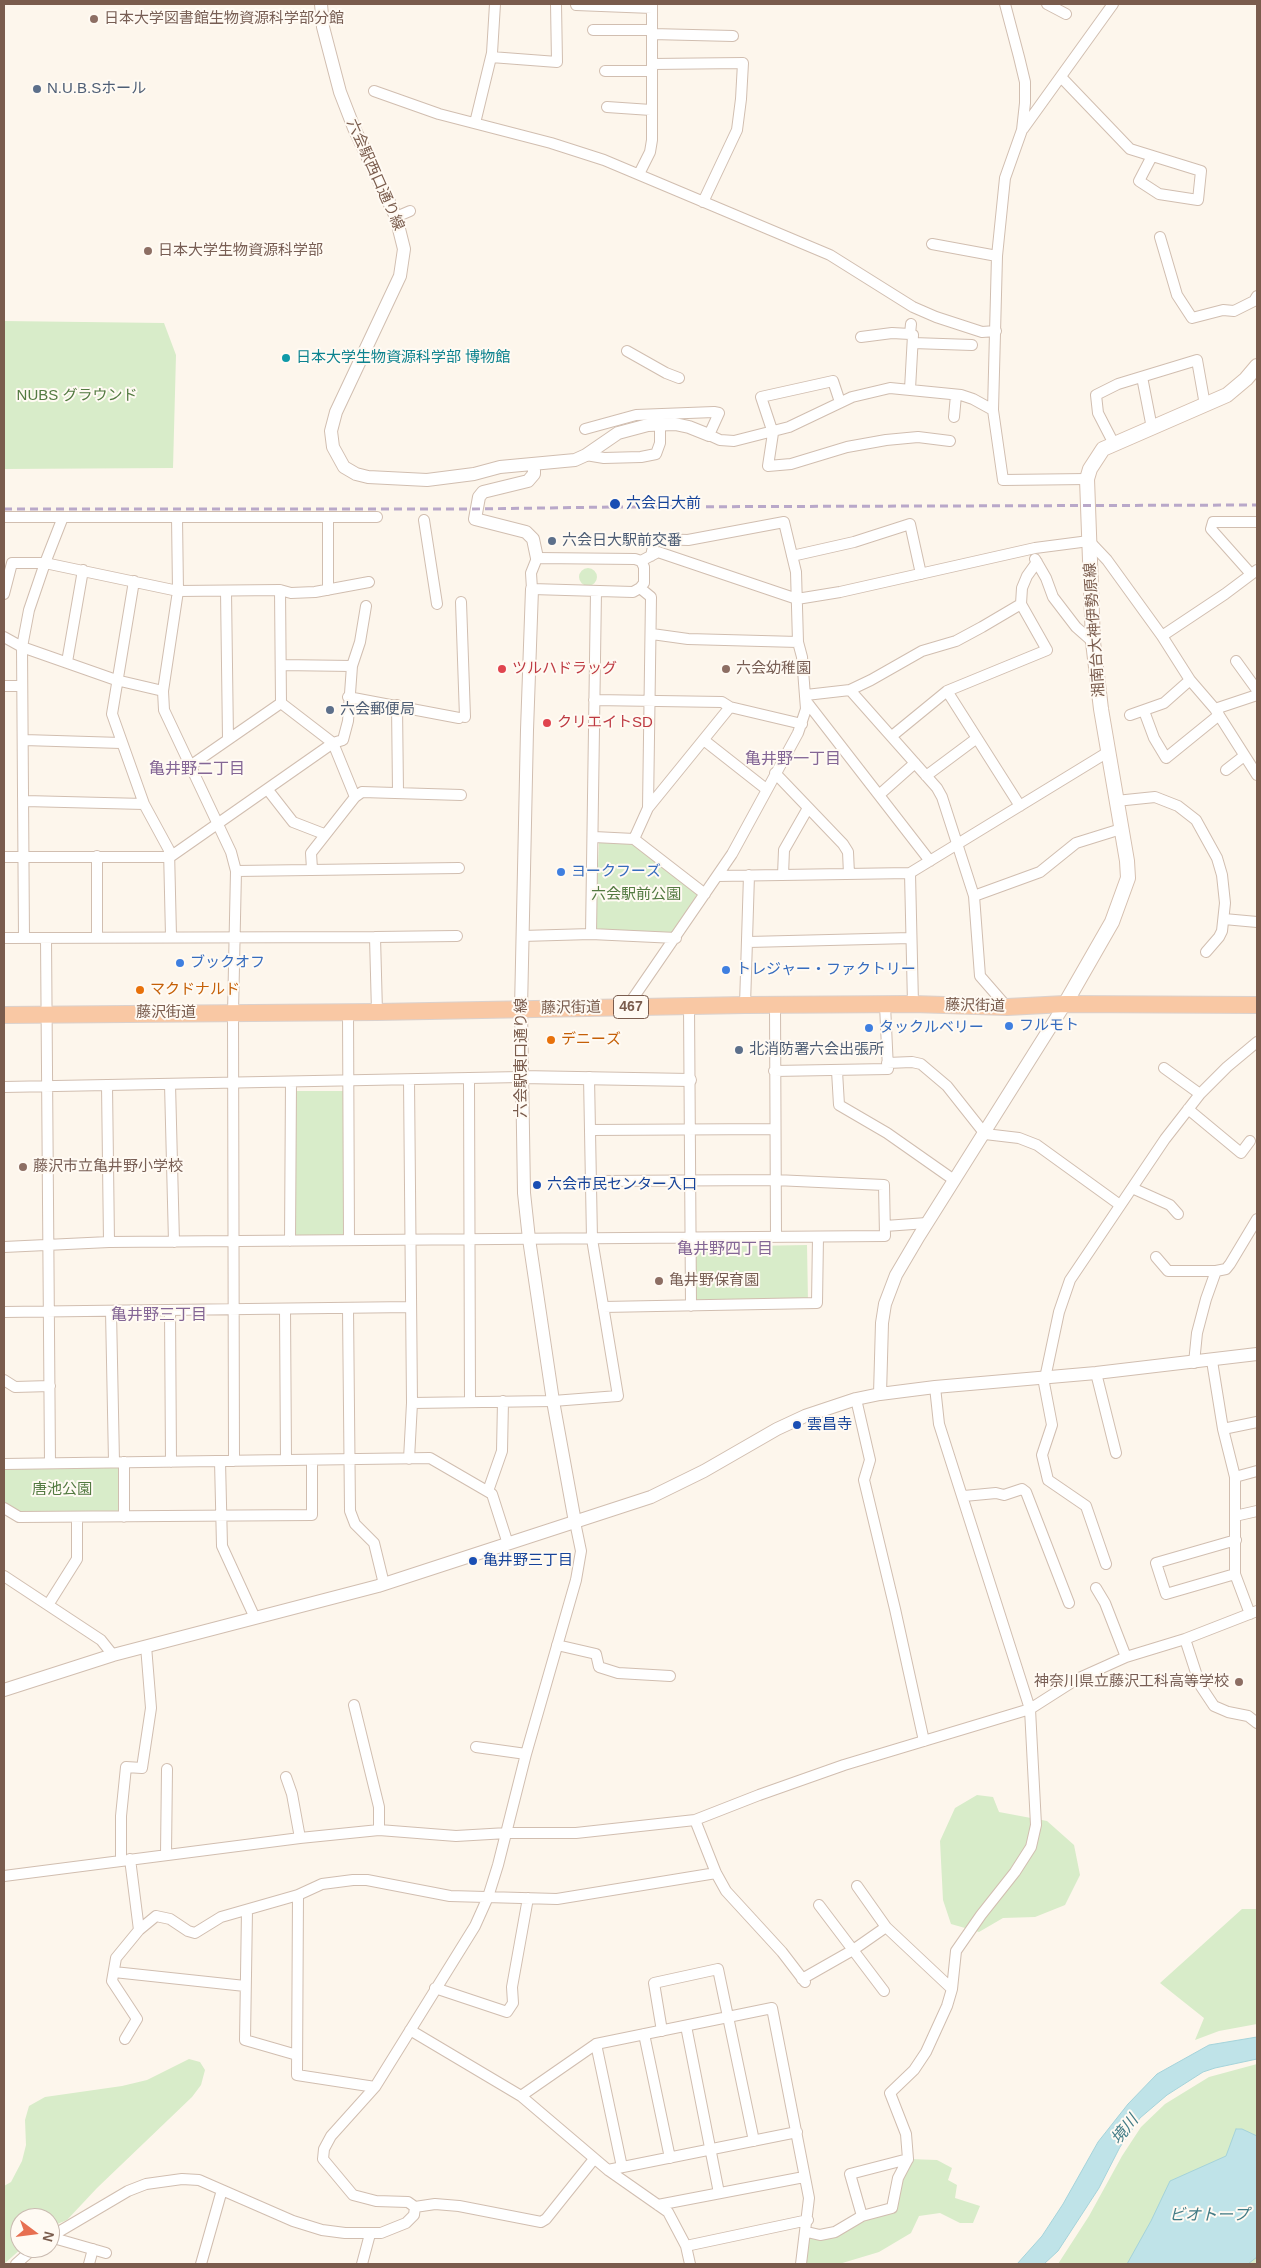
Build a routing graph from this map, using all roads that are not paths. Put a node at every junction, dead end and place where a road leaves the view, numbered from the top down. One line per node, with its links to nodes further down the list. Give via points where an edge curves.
1 (321, 4): 26 (street, 六会駅西口通り線, via 323,27 340,92)
2 (495, 4): 13 (street)
3 (556, 4): 13 (street, via 557,62)
4 (1005, 4): 21 (street, via 1024,82)
5 (1047, 4): 9 (street)
6 (1113, 4): 16 (street)
7 (576, 5): 8 (street)
8 (652, 6): 11 (street)
9 (1066, 14)
10 (593, 30): 11 (street)
11 (652, 32): 12 (street); 14 (street)
12 (733, 36)
13 (491, 57): 20 (street)
14 (652, 68): 15 (street); 19 (street); 24 (street, via 742,62 737,130)
15 (604, 71)
16 (1061, 77): 21 (street); 22 (street, via 1130,149)
17 (374, 91): 20 (street)
18 (607, 107): 19 (street)
19 (651, 110): 23 (street, via 650,152)
20 (475, 124): 23 (street, via 576,151)
21 (1022, 130): 29 (street, via 1005,178)
22 (1152, 156): 22 (street, via 1201,171 1198,200 1159,194 1140,182)
23 (640, 174): 24 (street)
24 (703, 202): 31 (street, via 830,255 913,307 982,332)
25 (410, 211): 26 (street)
26 (396, 217): 54 (street, 六会駅西口通り線, via 404,250 400,276 336,412 331,431 333,447 344,467 368,477 427,480)
27 (1160, 237): 30 (street, via 1177,295 1192,318 1223,310 1234,311 1254,301)
28 (932, 244): 29 (street)
29 (997, 256): 31 (street)
30 (1257, 296)
31 (996, 331): 44 (street)
32 (911, 334): 33 (street); 34 (street); 40 (street)
33 (861, 337)
34 (972, 345)
35 (627, 351): 38 (street)
36 (1257, 366): 39 (main road, 湘南台大神伊勢原線)
37 (1142, 377): 43 (street, via 1197,360); 47 (street); 52 (street, via 1096,395 1098,413)
38 (679, 378)
39 (1251, 381): 43 (main road, 湘南台大神伊勢原線)
40 (910, 389): 41 (street); 42 (street, via 873,391)
41 (956, 395): 44 (street, via 973,398); 45 (street)
42 (840, 402): 49 (street); 49 (street, via 834,381 761,397)
43 (1205, 405): 47 (main road, 湘南台大神伊勢原線)
44 (993, 410): 55 (street, via 1003,480)
45 (954, 417)
46 (660, 424): 50 (street, via 689,427); 53 (street, via 618,433); 53 (street, via 660,443 656,454 613,458)
47 (1152, 428): 52 (main road, 湘南台大神伊勢原線)
48 (585, 429): 50 (street, via 636,415 719,413)
49 (773, 433): 50 (street, via 727,442); 51 (street, via 768,466 791,464 886,440 918,437)
50 (709, 436)
51 (950, 441)
52 (1114, 444): 55 (main road, 湘南台大神伊勢原線, via 1096,458)
53 (586, 455): 54 (street, 六会駅西口通り線, via 574,460)
54 (534, 464): 67 (street, via 534,474 528,482 483,492 478,497 475,519 526,532 533,539)
55 (1088, 479): 63 (main road, 湘南台大神伊勢原線)
56 (4, 517): 57 (street)
57 (64, 517): 58 (street); 70 (street)
58 (177, 517): 59 (street); 81 (street)
59 (328, 517): 60 (street); 80 (street)
60 (377, 517)
61 (424, 520): 87 (street)
62 (1257, 522): 72 (street, via 1213,522 1212,529)
63 (1089, 541): 64 (street); 91 (street, via 1107,560); 94 (main road, 湘南台大神伊勢原線)
64 (1028, 550): 69 (street); 73 (street)
65 (651, 556): 66 (street, via 654,542 658,539 688,540 784,522); 68 (street); 85 (street, via 658,552)
66 (792, 556): 73 (street, via 854,542 910,524); 85 (street)
67 (537, 558): 68 (street); 78 (street, via 531,573)
68 (641, 561): 77 (street, via 644,583)
69 (1037, 562): 88 (street, via 1022,588); 94 (street, via 1053,597 1076,627)
70 (45, 563): 71 (street); 74 (street, via 12,563); 95 (street, via 29,610)
71 (83, 570): 75 (street); 97 (street)
72 (1254, 572): 91 (street)
73 (921, 574): 85 (street)
74 (5, 581): 84 (street)
75 (134, 582): 81 (street); 100 (street)
76 (369, 582): 80 (street)
77 (640, 588): 83 (street, via 633,592); 90 (street, via 651,597)
78 (532, 589): 83 (street); 175 (street, 六会駅東口通り線)
79 (280, 590): 80 (street, via 290,593); 82 (street); 98 (street)
80 (328, 590)
81 (178, 591): 82 (street); 107 (street)
82 (226, 591): 122 (street)
83 (596, 591): 111 (street)
84 (4, 594)
85 (797, 599): 93 (street)
86 (461, 602): 114 (street, via 462,717)
87 (437, 604)
88 (1020, 604): 104 (street, via 956,642 922,651); 105 (street, via 1046,650)
89 (366, 606): 99 (street)
90 (652, 634): 93 (street, via 688,639); 112 (street)
91 (1162, 636): 101 (street)
92 (4, 637): 95 (street)
93 (798, 642): 110 (street)
94 (1093, 642): 127 (main road, 湘南台大神伊勢原線)
95 (22, 647): 97 (street); 103 (street)
96 (1236, 660): 106 (street)
97 (67, 662): 100 (street)
98 (281, 665): 99 (street); 113 (street)
99 (352, 666): 109 (street)
100 (116, 680): 107 (street); 125 (street, via 112,714)
101 (1190, 680): 116 (street, via 1164,703); 117 (street)
102 (4, 686): 103 (street)
103 (22, 686): 123 (street)
104 (850, 690): 110 (street); 120 (street)
105 (947, 690): 120 (street); 121 (street)
106 (1257, 690)
107 (163, 691): 130 (street, via 164,710)
108 (1257, 694): 117 (street)
109 (348, 697): 114 (street); 126 (street, via 348,721 343,740)
110 (806, 698): 119 (street); 139 (street)
111 (594, 700): 112 (street); 150 (street)
112 (650, 701): 115 (street, via 722,702); 145 (street)
113 (281, 704): 122 (street); 126 (street)
114 (397, 705): 137 (street)
115 (730, 707): 119 (street); 124 (street)
116 (1144, 711): 117 (street, via 1166,758); 118 (street)
117 (1217, 712): 128 (street)
118 (1130, 715)
119 (802, 724): 132 (street)
120 (892, 736): 129 (street)
121 (976, 738): 134 (street); 144 (street)
122 (228, 739): 130 (street)
123 (24, 740): 125 (street); 141 (street)
124 (705, 741): 135 (street); 145 (street)
125 (121, 743): 143 (street)
126 (333, 743): 136 (street); 140 (street)
127 (1108, 752): 142 (main road, 湘南台大神伊勢原線); 144 (street)
128 (1244, 756): 131 (street); 133 (street)
129 (915, 763): 134 (street); 139 (street)
130 (190, 766): 147 (street)
131 (1226, 770)
132 (775, 773): 135 (street); 146 (street)
133 (1257, 775)
134 (926, 776): 152 (street, via 942,797)
135 (766, 789): 165 (street)
136 (268, 790): 147 (street); 149 (street, via 293,822)
137 (398, 792): 138 (street); 140 (street, via 362,792)
138 (461, 795)
139 (879, 795): 157 (street)
140 (355, 797): 149 (street)
141 (25, 801): 143 (street); 155 (street)
142 (1116, 801): 148 (main road, 湘南台大神伊勢原線); 168 (street, via 1155,797 1178,806 1196,820 1213,848 1222,875)
143 (144, 804): 156 (street, via 164,837)
144 (1020, 806): 152 (street)
145 (648, 808): 151 (street)
146 (808, 808): 162 (street, via 848,852); 164 (street, via 784,850)
147 (218, 826): 156 (street); 160 (street)
148 (1121, 829): 167 (street, via 1076,843 1040,872); 185 (main road, 湘南台大神伊勢原線, via 1128,878 1124,892 1112,922)
149 (324, 834): 159 (street, via 311,853)
150 (594, 837): 151 (street); 170 (street)
151 (634, 839): 166 (street)
152 (958, 844): 157 (street); 167 (street)
153 (97, 856): 155 (street); 156 (street); 171 (street)
154 (4, 857): 155 (street)
155 (24, 857): 178 (street)
156 (170, 857): 172 (street)
157 (930, 861): 161 (street)
158 (459, 868): 159 (street)
159 (312, 869): 160 (street)
160 (236, 871): 173 (street)
161 (910, 873): 162 (street); 181 (street)
162 (849, 874): 164 (street)
163 (748, 875): 164 (street); 165 (street); 182 (street)
164 (783, 875)
165 (717, 876): 166 (street)
166 (705, 894): 180 (street)
167 (974, 896): 192 (street, via 980,976)
168 (1224, 919): 169 (street); 183 (street, via 1219,937)
169 (1257, 922)
170 (591, 934): 175 (street); 180 (street)
171 (98, 936): 172 (street); 179 (street)
172 (172, 936): 173 (street)
173 (233, 936): 176 (street); 196 (street)
174 (457, 936): 176 (street)
175 (522, 936): 193 (street, 六会駅東口通り線)
176 (375, 937): 195 (street)
177 (4, 938): 178 (street)
178 (24, 938): 179 (street)
179 (46, 938): 197 (street)
180 (676, 938): 191 (street)
181 (911, 938): 182 (street); 184 (street)
182 (748, 942): 186 (street)
183 (1206, 952)
184 (913, 1004): 188 (highway, 藤沢街道 / 467); 192 (highway, 藤沢街道 / 467)
185 (1065, 1004): 189 (highway, 藤沢街道 / 467); 192 (highway, 藤沢街道 / 467); 221 (street)
186 (745, 1005): 187 (highway, 藤沢街道 / 467); 190 (highway, 藤沢街道 / 467)
187 (775, 1005): 188 (highway, 藤沢街道 / 467); 202 (street)
188 (885, 1005): 200 (street)
189 (1257, 1005)
190 (689, 1006): 191 (highway, 藤沢街道 / 467); 208 (street)
191 (628, 1007): 193 (highway, 藤沢街道 / 467)
192 (1007, 1007)
193 (521, 1009): 195 (highway, 藤沢街道 / 467); 206 (street, 六会駅東口通り線)
194 (348, 1012): 195 (highway, 藤沢街道 / 467); 196 (highway, 藤沢街道 / 467); 209 (street)
195 (377, 1012)
196 (232, 1013): 197 (highway, 藤沢街道 / 467); 211 (street)
197 (46, 1014): 198 (highway, 藤沢街道 / 467); 214 (street)
198 (4, 1015)
199 (1257, 1042): 216 (street)
200 (887, 1063): 203 (street, via 888,1069); 221 (street, via 912,1062 934,1073)
201 (1164, 1068): 216 (street)
202 (774, 1070): 203 (street); 219 (street)
203 (837, 1071): 224 (street, via 839,1105)
204 (590, 1077): 206 (street); 208 (street); 220 (street)
205 (469, 1078): 206 (street); 207 (street); 236 (street)
206 (521, 1078): 237 (street, 六会駅東口通り線, via 524,1193)
207 (408, 1080): 209 (street); 240 (street)
208 (690, 1080): 218 (street)
209 (348, 1081): 210 (street); 239 (street)
210 (291, 1082): 211 (street); 242 (street)
211 (234, 1083): 212 (street); 241 (street)
212 (170, 1084): 213 (street); 244 (street)
213 (107, 1085): 214 (street); 243 (street)
214 (47, 1086): 215 (street); 245 (street)
215 (4, 1087)
216 (1200, 1094): 217 (street)
217 (1188, 1110): 222 (street, via 1240,1153); 227 (street)
218 (690, 1129): 219 (street); 220 (street); 225 (street)
219 (775, 1129): 223 (street)
220 (590, 1130): 226 (street)
221 (985, 1134): 224 (street); 228 (street, via 1038,1144)
222 (1250, 1141)
223 (775, 1180): 225 (street); 232 (street, via 884,1185); 233 (street)
224 (954, 1180): 231 (street)
225 (690, 1181): 226 (street); 235 (street)
226 (591, 1182): 238 (street)
227 (1132, 1188): 228 (street); 229 (street, via 1170,1205)
228 (1120, 1205): 264 (street, via 1070,1280)
229 (1178, 1214)
230 (1257, 1219): 248 (street, via 1230,1264)
231 (927, 1223): 232 (street); 268 (street, via 896,1275 885,1304)
232 (885, 1226): 234 (street, via 885,1236)
233 (776, 1236): 234 (street); 235 (street)
234 (818, 1236): 249 (street, via 817,1303)
235 (690, 1238): 238 (street); 249 (street)
236 (471, 1239): 237 (street); 240 (street); 272 (street)
237 (529, 1239): 238 (street); 271 (street, 六会駅東口通り線)
238 (592, 1239): 251 (street)
239 (349, 1240): 240 (street); 242 (street)
240 (410, 1240): 250 (street)
241 (233, 1241): 242 (street); 244 (street); 253 (street)
242 (290, 1241)
243 (108, 1242): 244 (street); 245 (street)
244 (174, 1242)
245 (48, 1247): 246 (street); 256 (street)
246 (4, 1248)
247 (1156, 1257): 248 (street, via 1168,1271)
248 (1216, 1271): 262 (street, via 1197,1333)
249 (691, 1306): 251 (street)
250 (411, 1307): 252 (street); 273 (street)
251 (603, 1307): 271 (street, via 618,1396)
252 (348, 1308): 254 (street); 277 (street)
253 (234, 1309): 254 (street); 255 (street); 282 (street)
254 (285, 1309): 279 (street)
255 (170, 1310): 257 (street); 284 (street)
256 (48, 1311): 257 (street); 258 (street); 266 (street)
257 (111, 1311): 283 (street)
258 (4, 1312): 259 (street)
259 (4, 1320)
260 (1257, 1354): 261 (street)
261 (1212, 1361): 262 (street); 275 (street)
262 (1194, 1363): 263 (street)
263 (1096, 1373): 264 (street); 276 (street)
264 (1044, 1377): 267 (street); 300 (street, via 1052,1425 1042,1455 1048,1480 1086,1506)
265 (4, 1380): 266 (street, via 15,1387)
266 (50, 1386): 285 (street)
267 (935, 1387): 268 (street); 290 (street, via 940,1424)
268 (880, 1394): 269 (street)
269 (856, 1399): 297 (street, via 777,1429 704,1472 651,1497); 319 (street, via 870,1460 864,1480)
270 (503, 1401): 271 (street); 272 (street); 289 (street, via 502,1451)
271 (552, 1401): 297 (street, 六会駅東口通り線)
272 (470, 1402): 273 (street)
273 (412, 1403): 278 (street)
274 (1257, 1422): 275 (street)
275 (1223, 1429): 288 (street)
276 (1116, 1453)
277 (350, 1459): 278 (street); 280 (street); 303 (street, via 351,1518 374,1543)
278 (409, 1459): 289 (street, via 430,1458)
279 (286, 1460): 280 (street); 282 (street)
280 (312, 1460): 293 (street, via 312,1515)
281 (220, 1461): 282 (street); 284 (street); 293 (street)
282 (234, 1461)
283 (119, 1462): 284 (street); 285 (street); 296 (street)
284 (171, 1462)
285 (50, 1463): 286 (street)
286 (4, 1464)
287 (1257, 1471): 288 (street)
288 (1235, 1477): 294 (street)
289 (488, 1491): 299 (street, via 492,1494)
290 (964, 1496): 305 (street, via 1004,1495 1022,1489 1026,1492); 317 (street)
291 (4, 1508): 295 (street, via 19,1517)
292 (1257, 1511): 294 (street)
293 (221, 1516): 296 (street); 308 (street, via 222,1546)
294 (1235, 1516): 298 (street)
295 (77, 1517): 296 (street); 306 (street, via 77,1559)
296 (124, 1517)
297 (575, 1522): 299 (street); 310 (street, via 581,1551)
298 (1236, 1540): 301 (street); 301 (street, via 1156,1563 1166,1594)
299 (508, 1544): 303 (street)
300 (1106, 1564)
301 (1235, 1574): 307 (street)
302 (6, 1579): 306 (street)
303 (384, 1584): 308 (street)
304 (1096, 1588): 313 (street)
305 (1070, 1602)
306 (48, 1605): 312 (street, via 101,1640)
307 (1254, 1612): 309 (street)
308 (255, 1618): 311 (street)
309 (1185, 1639): 313 (street); 318 (street, via 1208,1700 1220,1710 1248,1716)
310 (557, 1645): 314 (street, via 596,1654 598,1667 618,1673); 321 (street)
311 (146, 1646): 312 (street); 329 (street, via 151,1708 142,1768 126,1767 121,1816)
312 (114, 1655): 315 (street)
313 (1126, 1657): 317 (street, via 1077,1679)
314 (670, 1676)
315 (4, 1690)
316 (354, 1705): 325 (street, via 378,1807)
317 (1030, 1709): 319 (street); 344 (street, via 1036,1825 1031,1847 956,1951)
318 (1257, 1723)
319 (924, 1741): 324 (street, via 844,1765)
320 (476, 1747): 321 (street)
321 (526, 1754): 326 (street)
322 (167, 1769): 328 (street)
323 (286, 1777): 327 (street)
324 (695, 1820): 326 (street, via 576,1833); 330 (street)
325 (379, 1830): 326 (street, via 456,1836); 327 (street)
326 (507, 1833): 334 (street)
327 (300, 1838): 328 (street)
328 (166, 1854): 329 (street)
329 (125, 1859): 331 (street); 339 (street)
330 (716, 1873): 335 (street, via 558,1899); 340 (street, via 726,1891 804,1980)
331 (4, 1876)
332 (857, 1886): 338 (street)
333 (298, 1895): 334 (street, via 322,1884 367,1880 450,1896); 337 (street); 353 (street)
334 (488, 1897): 335 (street); 343 (street, via 475,1926)
335 (528, 1898): 343 (street, via 512,1987 513,2003 507,2012)
336 (819, 1905): 340 (street)
337 (246, 1910): 339 (street, via 221,1917 194,1933 170,1919 156,1916); 342 (street)
338 (886, 1927): 340 (street); 344 (street)
339 (139, 1930): 341 (street, via 116,1958)
340 (853, 1950): 345 (street)
341 (114, 1972): 342 (street); 351 (street, via 112,1981 137,2019)
342 (245, 1986): 353 (street, via 245,2040)
343 (435, 1988): 348 (street)
344 (952, 1989): 361 (street, via 926,2052 914,2070 890,2093 906,2134)
345 (884, 1990)
346 (728, 2018): 347 (street); 349 (street, via 718,1969 654,1982); 356 (street, via 772,2008); 357 (street)
347 (686, 2026): 349 (street); 358 (street)
348 (410, 2030): 354 (street); 355 (street)
349 (662, 2031): 350 (street)
350 (644, 2034): 352 (street); 359 (street)
351 (125, 2039)
352 (596, 2044): 355 (street); 362 (street)
353 (297, 2055): 354 (street, via 297,2075)
354 (375, 2087): 368 (street, via 331,2136 323,2159 353,2195 376,2201 408,2202)
355 (521, 2096): 360 (street)
356 (797, 2132): 357 (street); 364 (street)
357 (754, 2141): 358 (street)
358 (711, 2150): 359 (street); 366 (street)
359 (670, 2158): 362 (street)
360 (594, 2159): 363 (street); 368 (street, via 546,2219 540,2222 459,2206 435,2204)
361 (908, 2159): 369 (street, via 898,2178 892,2208); 369 (street, via 850,2174)
362 (622, 2167): 363 (street)
363 (608, 2170): 367 (street)
364 (804, 2177): 366 (street); 370 (street, via 809,2198)
365 (222, 2190): 371 (street, via 199,2180 146,2184 128,2191); 373 (street, via 322,2230); 379 (street)
366 (719, 2193): 367 (street)
367 (658, 2205): 375 (street, via 668,2212)
368 (415, 2207): 373 (street, via 414,2215 406,2224)
369 (862, 2216): 372 (street, via 835,2232 820,2235)
370 (808, 2220): 372 (street); 375 (street)
371 (60, 2231)
372 (806, 2232): 382 (street)
373 (370, 2234): 380 (street)
374 (60, 2240): 376 (street)
375 (686, 2246): 381 (street)
376 (93, 2249): 377 (street); 378 (street)
377 (106, 2253)
378 (89, 2264)
379 (201, 2264)
380 (362, 2264)
381 (690, 2264)
382 (801, 2264)

